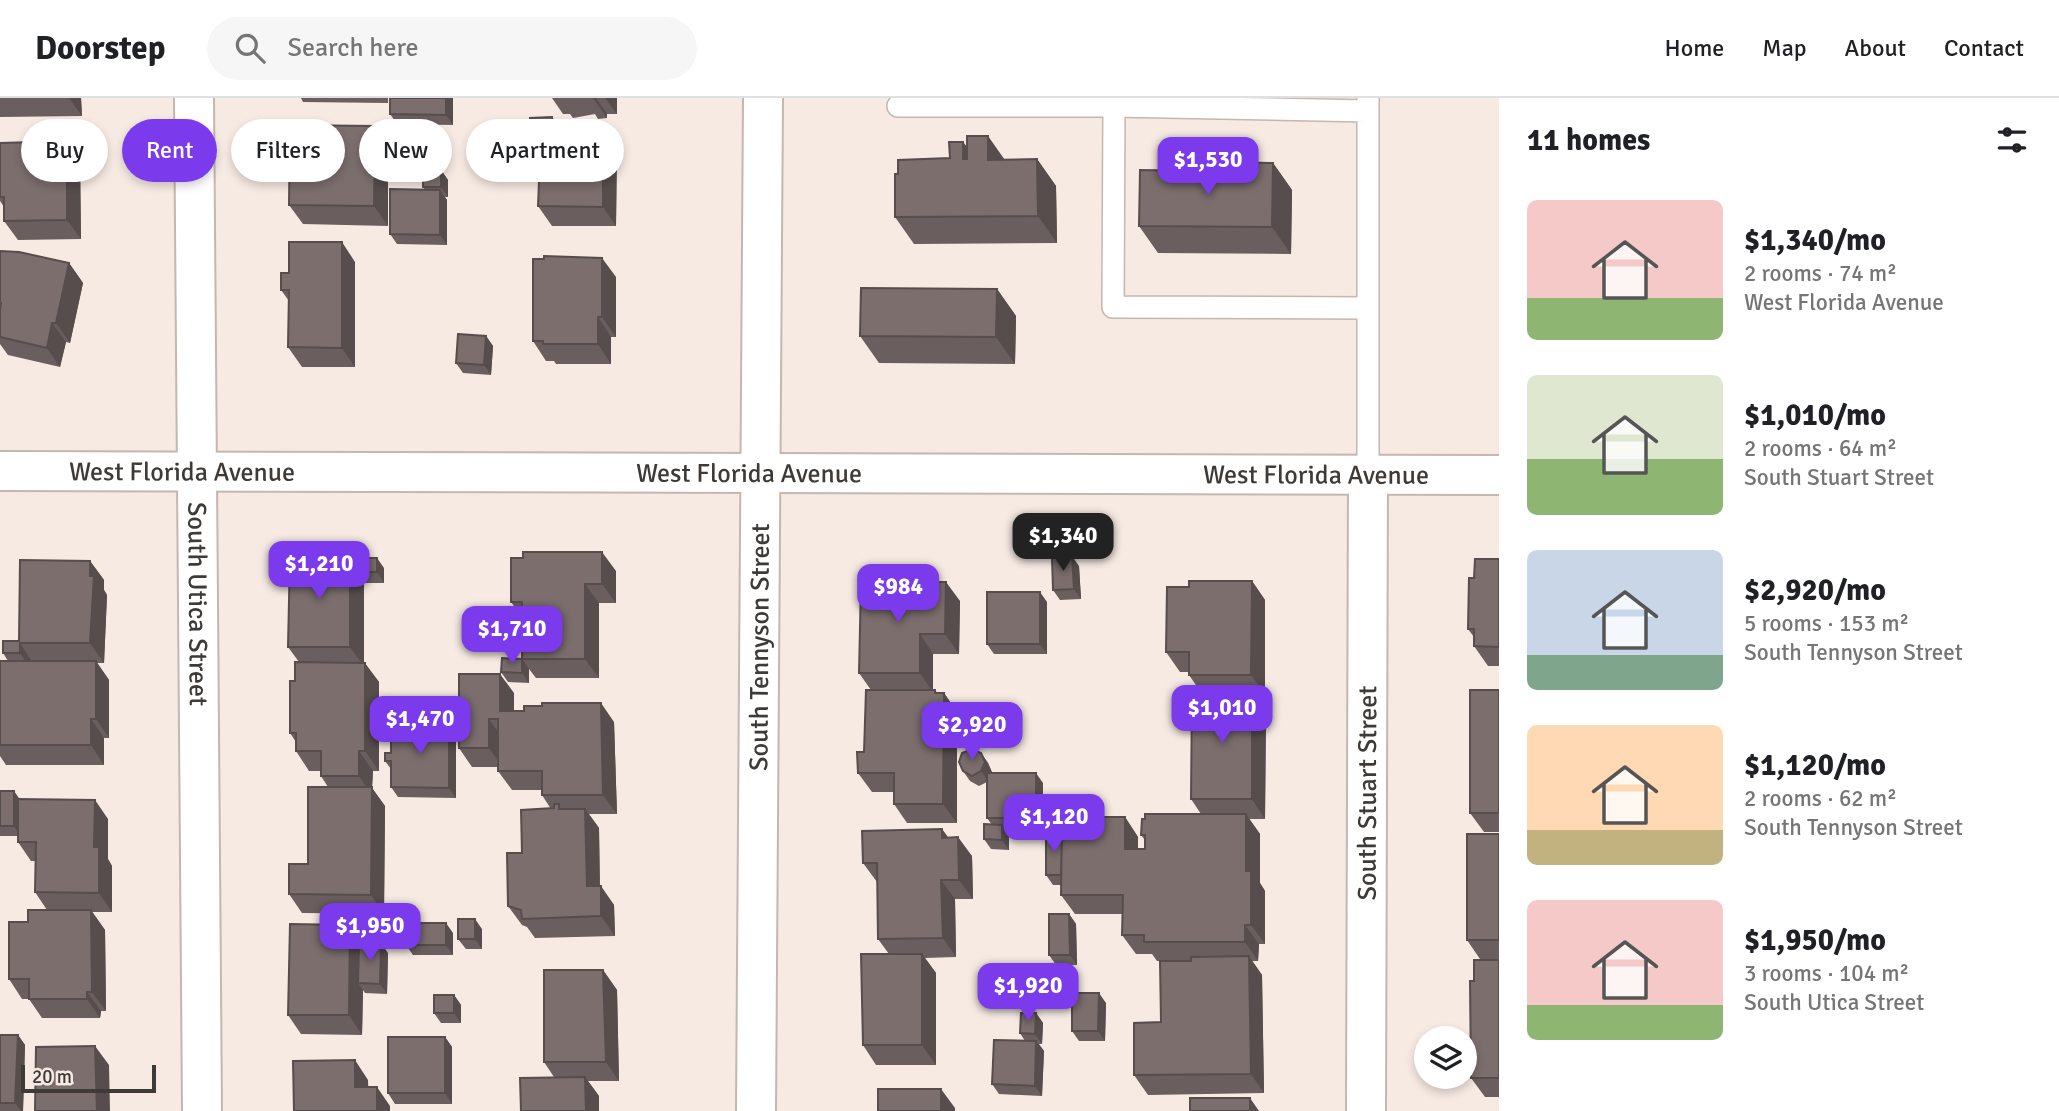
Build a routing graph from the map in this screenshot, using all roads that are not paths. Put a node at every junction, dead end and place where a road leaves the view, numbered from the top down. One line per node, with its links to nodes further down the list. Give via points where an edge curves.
1 (194, 98): 8 (street, South Utica Street)
2 (763, 98): 9 (street, South Tennyson Street)
3 (1368, 104): 5 (lane); 6 (lane)
4 (898, 106): 5 (lane)
5 (1114, 107): 6 (lane, via 1113,307)
6 (1368, 308): 10 (lane)
7 (0, 471): 8 (street, West Florida Avenue)
8 (194, 472): 9 (street, West Florida Avenue); 12 (street, South Utica Street)
9 (761, 473): 10 (street, West Florida Avenue); 13 (street, South Tennyson Street)
10 (1368, 475): 11 (street, West Florida Avenue); 14 (street, South Stuart Street)
11 (1499, 475)
12 (202, 1111)
13 (757, 1111)
14 (1366, 1111)

